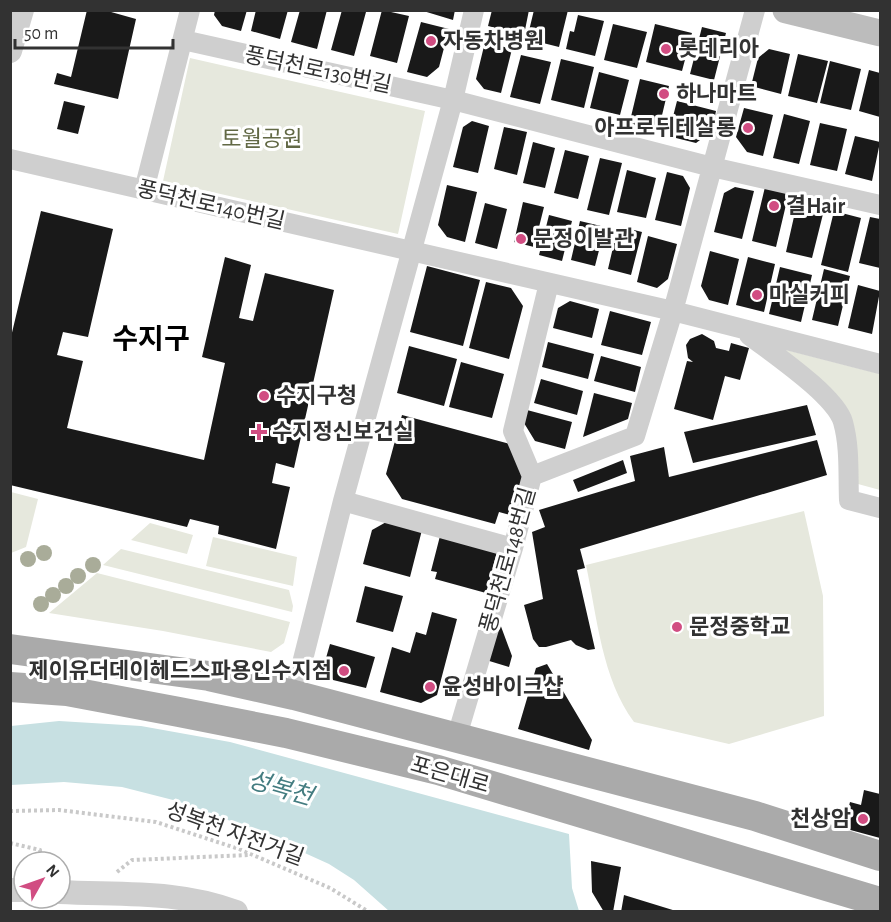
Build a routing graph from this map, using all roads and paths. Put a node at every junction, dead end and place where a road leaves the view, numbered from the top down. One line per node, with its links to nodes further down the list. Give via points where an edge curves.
1 (22, 10): 8 (street)
2 (190, 10): 7 (street)
3 (474, 10): 9 (street)
4 (755, 10): 11 (street, 풍덕천로148번길)
5 (786, 10): 6 (main road)
6 (880, 33)
7 (183, 40): 9 (street, 풍덕천로130번길); 12 (street)
8 (10, 51)
9 (453, 100): 11 (street); 14 (street)
10 (10, 159): 12 (street, 풍덕천로140번길)
11 (712, 166): 13 (street); 16 (street, 풍덕천로148번길)
12 (144, 190): 14 (street, 풍덕천로140번길)
13 (880, 205)
14 (411, 251): 15 (street, 풍덕천로140번길); 20 (street)
15 (549, 283): 16 (street, 풍덕천로140번길); 19 (street, via 513,431)
16 (673, 311): 17 (street); 19 (street, 풍덕천로148번길, via 635,436)
17 (742, 329): 18 (street); 21 (street, via 832,403 845,435 849,500)
18 (880, 364)
19 (532, 476): 22 (street, 풍덕천로148번길)
20 (343, 501): 22 (street); 25 (street)
21 (880, 508)
22 (513, 548): 26 (street, 풍덕천로148번길)
23 (10, 649): 25 (main road, 포은대로, via 210,676)
24 (10, 687): 34 (main road, 포은대로, via 67,691 168,710 286,733 416,765)
25 (294, 695): 26 (main road, 포은대로)
26 (457, 736): 31 (main road, 포은대로, via 755,816)
27 (10, 811): 30 (path, 성복천 자전거길, via 59,810 156,822)
28 (10, 843): 29 (path)
29 (40, 850)
30 (251, 855): 33 (path, via 132,860); 36 (path, 성복천 자전거길, via 330,888)
31 (880, 856)
32 (72, 892): 33 (street)
33 (91, 893): 35 (street, via 167,895)
34 (880, 902)
35 (236, 912)
36 (369, 912)

